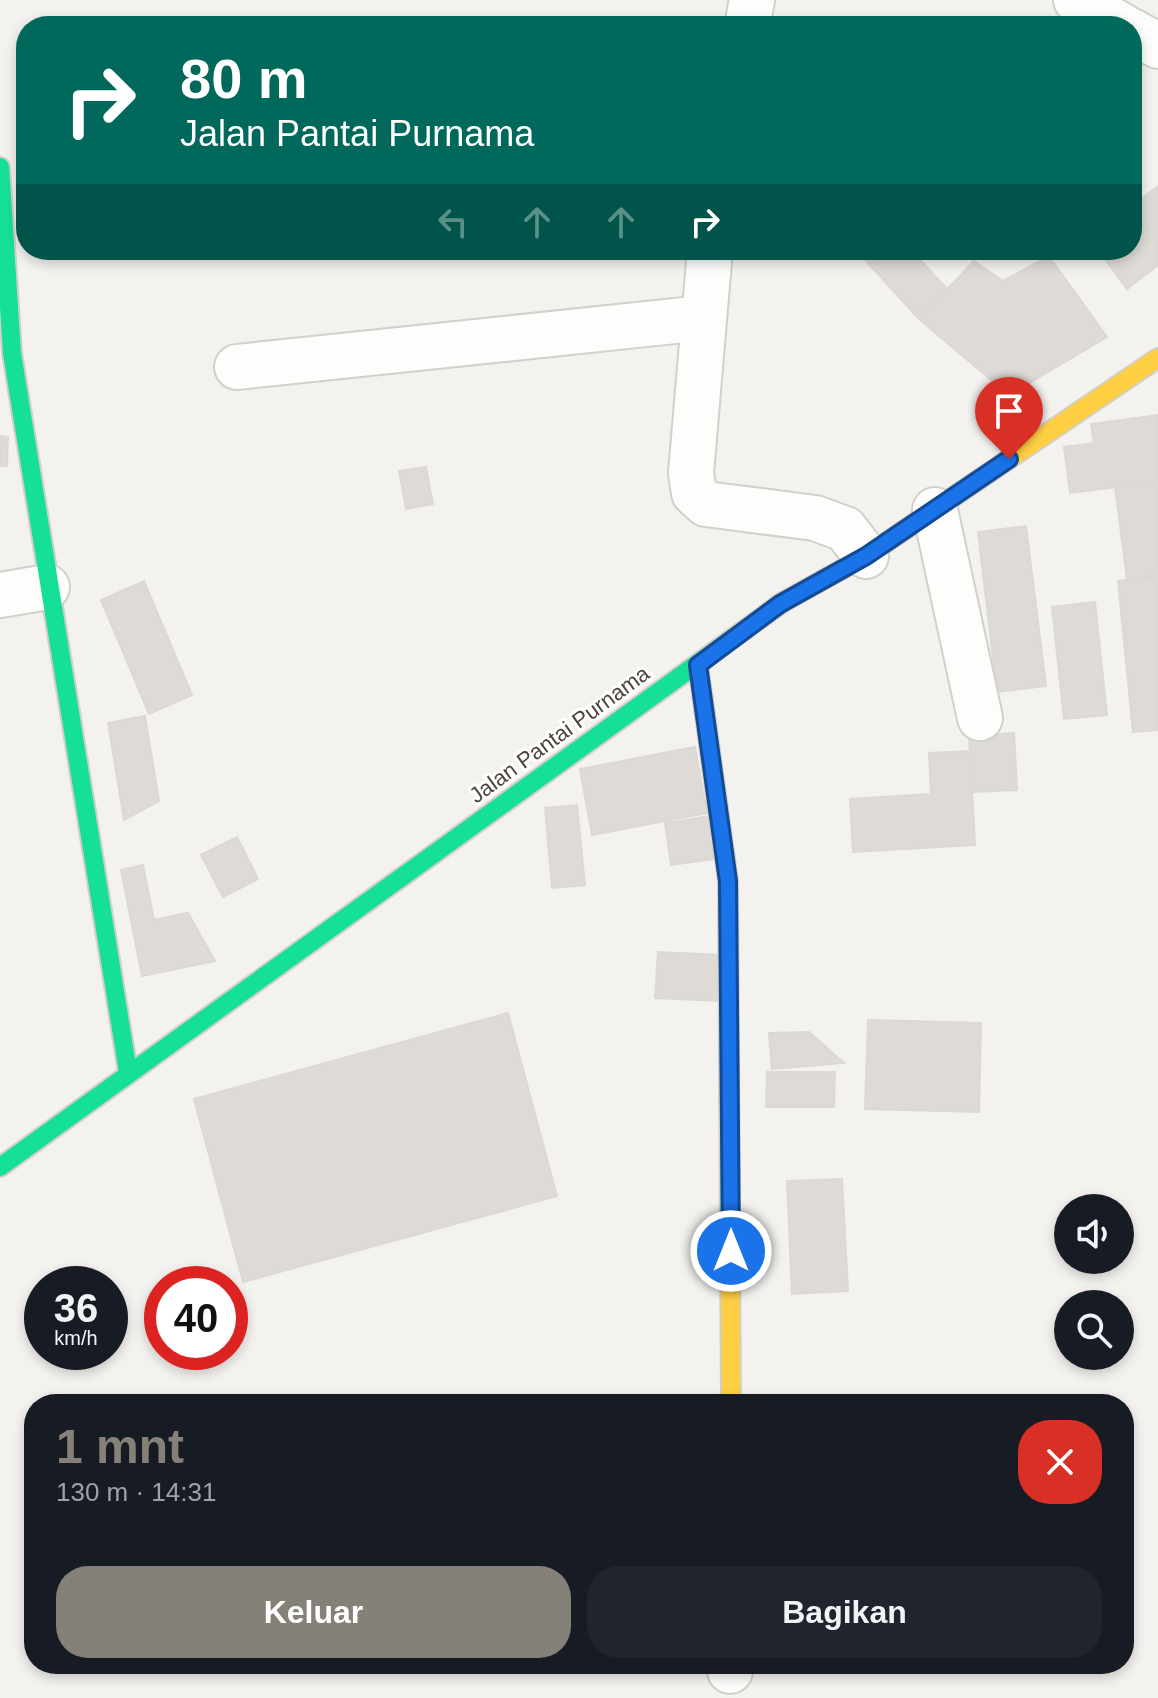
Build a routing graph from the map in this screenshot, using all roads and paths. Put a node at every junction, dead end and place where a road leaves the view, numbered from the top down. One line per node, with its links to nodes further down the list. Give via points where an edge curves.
1 (1076, 0): 2 (street)
2 (1105, 16)
3 (0, 167): 10 (street, via 12,353)
4 (709, 260): 5 (street)
5 (703, 318): 7 (street); 9 (street, via 691,473 694,493 706,504 815,518 845,529)
6 (1158, 358): 8 (street, Jalan Pantai Purnama)
7 (237, 367)
8 (935, 510): 9 (street, Jalan Pantai Purnama); 13 (street)
9 (866, 556): 12 (street, Jalan Pantai Purnama, via 780,604)
10 (47, 587): 11 (street); 14 (street)
11 (0, 595)
12 (698, 665): 14 (street, Jalan Pantai Purnama); 16 (street, via 728,881)
13 (980, 718)
14 (128, 1072): 15 (street, Jalan Pantai Purnama)
15 (0, 1167)
16 (731, 1394)

